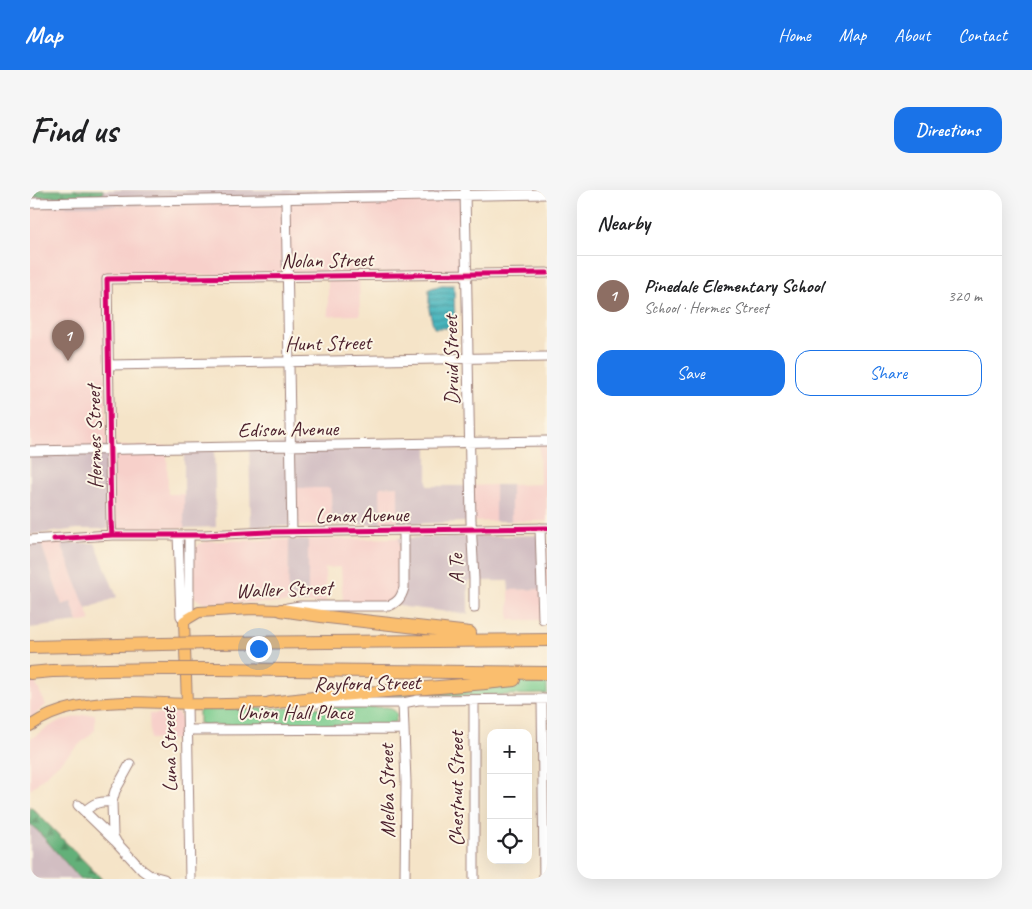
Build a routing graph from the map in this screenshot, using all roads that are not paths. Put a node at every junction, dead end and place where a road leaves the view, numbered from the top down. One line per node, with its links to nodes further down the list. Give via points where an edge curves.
1 (466, 193): 2 (street); 3 (street); 6 (street, Druid Street)
2 (547, 194)
3 (286, 199): 4 (street); 7 (street)
4 (30, 203)
5 (547, 273): 6 (street, Nolan Street)
6 (467, 274): 7 (street, Nolan Street); 10 (street, Druid Street)
7 (287, 277): 8 (street, Nolan Street); 11 (street)
8 (108, 279): 12 (street, Hermes Street)
9 (547, 357): 10 (street, Hunt Street)
10 (468, 359): 11 (street, Hunt Street); 14 (street, Druid Street)
11 (289, 361): 12 (street, Hunt Street); 15 (street)
12 (109, 365): 16 (street, Hermes Street)
13 (547, 441): 14 (street, Edison Avenue)
14 (470, 443): 15 (street, Edison Avenue); 19 (street, Druid Street)
15 (289, 446): 16 (street, Edison Avenue); 21 (street)
16 (110, 450): 17 (street, Edison Avenue); 24 (street, Hermes Street)
17 (30, 451)
18 (544, 528): 19 (street, Lenox Avenue); 28 (street)
19 (472, 529): 20 (street, Lenox Avenue); 26 (street, A Te)
20 (404, 530): 21 (street, Lenox Avenue); 27 (street, Waller Street, via 404,588 397,602 389,606 300,606)
21 (292, 533): 23 (street, Lenox Avenue)
22 (178, 535): 23 (street, Lenox Avenue); 24 (street, Lenox Avenue); 29 (street, Luna Street, via 181,616)
23 (189, 535): 29 (street, Luna Street, via 189,611)
24 (112, 536): 25 (street, Lenox Avenue)
25 (30, 540)
26 (474, 608)
27 (282, 610): 29 (main road, Waller Street, via 199,612); 30 (highway, via 476,634)
28 (543, 618)
29 (184, 621): 38 (main road, Luna Street)
30 (547, 639): 31 (highway, bridge)
31 (30, 647)
32 (30, 673): 33 (highway, bridge, via 216,669)
33 (547, 675): 36 (highway)
34 (544, 699): 35 (street, Rayford Street); 45 (street)
35 (474, 700): 37 (street, Rayford Street); 50 (street, Chestnut Street)
36 (270, 703): 37 (street, Rayford Street); 38 (main road, Rayford Street)
37 (403, 703): 40 (street, Melba Street)
38 (187, 704): 39 (main road, via 86,704 58,711); 41 (street, Luna Street)
39 (30, 726)
40 (404, 729): 41 (street, Union Hall Place); 49 (street, Melba Street)
41 (187, 730): 48 (street, Luna Street)
42 (130, 764): 43 (street)
43 (112, 802): 44 (street, via 113,836); 44 (street, via 82,808)
44 (117, 844): 46 (street, via 142,870)
45 (546, 863): 51 (street)
46 (164, 879)
47 (181, 879): 48 (street)
48 (190, 879)
49 (405, 879)
50 (474, 879)
51 (544, 879)

